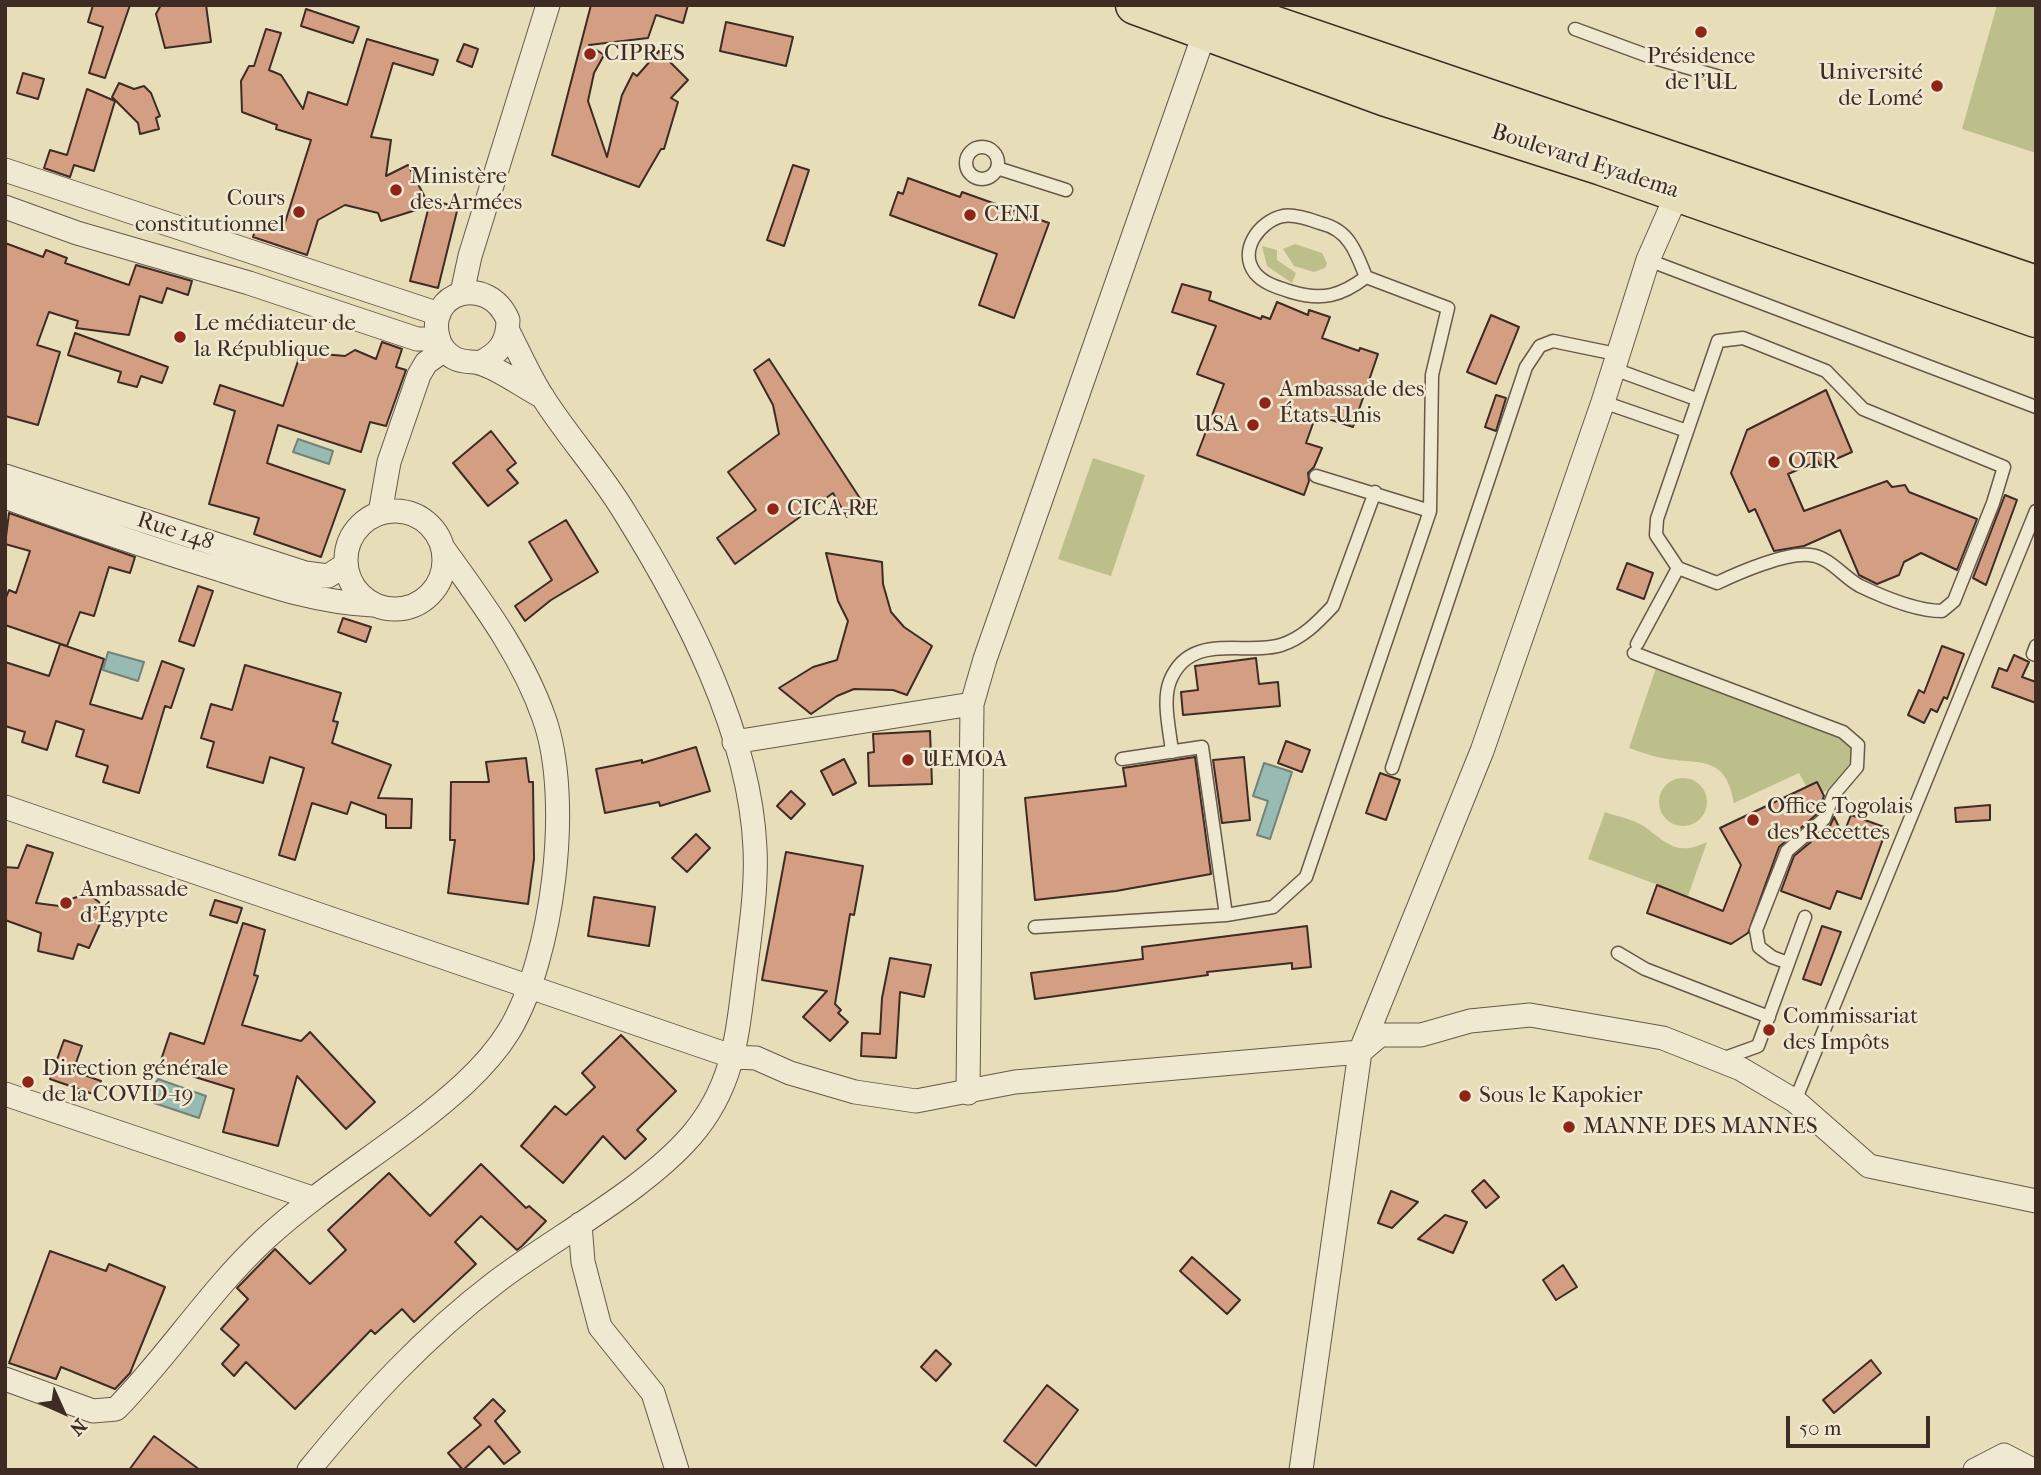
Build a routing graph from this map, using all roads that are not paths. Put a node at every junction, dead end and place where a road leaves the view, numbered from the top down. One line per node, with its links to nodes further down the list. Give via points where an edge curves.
1 (548, 5): 16 (street, via 470,256)
2 (1135, 5): 3 (highway, Boulevard Eyadema)
3 (1211, 14): 8 (highway, Boulevard Eyadema, via 1387,97); 41 (street)
4 (1575, 29): 5 (lane)
5 (1720, 77)
6 (998, 168): 10 (lane)
7 (5, 170): 9 (street)
8 (1685, 180): 13 (street); 15 (highway, Boulevard Eyadema); 18 (highway, Boulevard Eyadema)
9 (65, 190): 12 (street); 17 (street)
10 (1066, 190)
11 (5, 207): 12 (street)
12 (54, 225): 20 (street)
13 (1648, 260): 21 (street); 26 (lane)
14 (1366, 277): 14 (lane, via 1350,242 1327,225 1283,216 1252,237 1249,255 1254,272 1271,285 1327,298); 32 (lane, via 1448,307 1432,375)
15 (2036, 285)
16 (463, 293): 17 (street, via 448,301); 19 (street, via 485,294 495,300 508,320)
17 (439, 314): 20 (street)
18 (2036, 318)
19 (508, 331): 22 (street, via 503,346); 23 (street)
20 (441, 344): 22 (street, via 466,363); 34 (street, via 419,375 389,462)
21 (1615, 362): 24 (lane); 25 (street); 45 (lane, via 1553,341 1540,346 1526,367)
22 (479, 363): 23 (street)
23 (543, 397): 42 (street, via 624,511 682,614 715,684)
24 (1696, 399): 27 (lane); 37 (lane, via 1718,341 1743,338 1826,371 1863,409 2004,467 1954,601 1942,611 1930,611 1859,585 1810,555 1751,567 1717,583)
25 (1603, 402): 27 (lane); 54 (street, via 1482,751)
26 (2036, 407)
27 (1687, 431): 37 (lane, via 1657,519 1656,535)
28 (5, 476): 36 (street, Rue 148, via 305,573 328,576)
29 (1316, 476): 30 (lane)
30 (1375, 492): 32 (lane); 43 (lane, via 1333,606 1320,621 1281,645 1220,646 1191,657 1179,668 1167,695)
31 (5, 497): 38 (street, via 299,595 337,604)
32 (1430, 511): 47 (lane, via 1306,877 1273,907)
33 (2036, 511): 59 (lane)
34 (380, 513): 35 (street, via 406,512 419,517); 36 (street, via 357,528)
35 (443, 548): 38 (street, via 442,575 426,598 400,609); 52 (street, via 520,665 544,719 555,765 559,820 554,873)
36 (345, 565): 38 (street, via 355,588)
37 (1678, 568): 51 (lane, via 1635,648 1843,732 1858,745 1857,767 1834,794 1824,819 1787,851 1756,930 1759,947)
38 (373, 604)
39 (2036, 646): 40 (lane)
40 (2036, 655)
41 (972, 704): 42 (street); 57 (street)
42 (734, 742): 55 (street, via 755,848)
43 (1172, 752): 44 (lane); 47 (lane, via 1202,747)
44 (1122, 759)
45 (1392, 768)
46 (5, 807): 52 (street)
47 (1226, 915): 49 (lane)
48 (1805, 917): 51 (lane)
49 (1035, 927)
50 (1618, 953): 53 (lane, via 1645,969)
51 (1788, 963): 53 (lane)
52 (528, 988): 55 (street); 60 (street, via 508,1032 464,1083)
53 (1769, 1017): 56 (lane, via 1758,1046)
54 (1360, 1052): 56 (street, via 1380,1035 1421,1035 1470,1021 1530,1015 1663,1038); 57 (street, via 1016,1082); 66 (street)
55 (734, 1057): 57 (street, via 756,1058 855,1092 904,1100); 62 (street, via 716,1101 691,1136)
56 (1719, 1060): 59 (street)
57 (968, 1093)
58 (5, 1094): 60 (street)
59 (1795, 1101): 61 (street, via 1869,1166)
60 (312, 1198): 63 (street, via 208,1298 116,1409 93,1411)
61 (2036, 1200)
62 (580, 1224): 64 (street, via 433,1332 366,1399); 65 (street, via 583,1262 600,1327 653,1393)
63 (5, 1379)
64 (309, 1470)
65 (677, 1470)
66 (1301, 1470)
67 (1975, 1470): 68 (street, via 2004,1455)
68 (2034, 1470)

